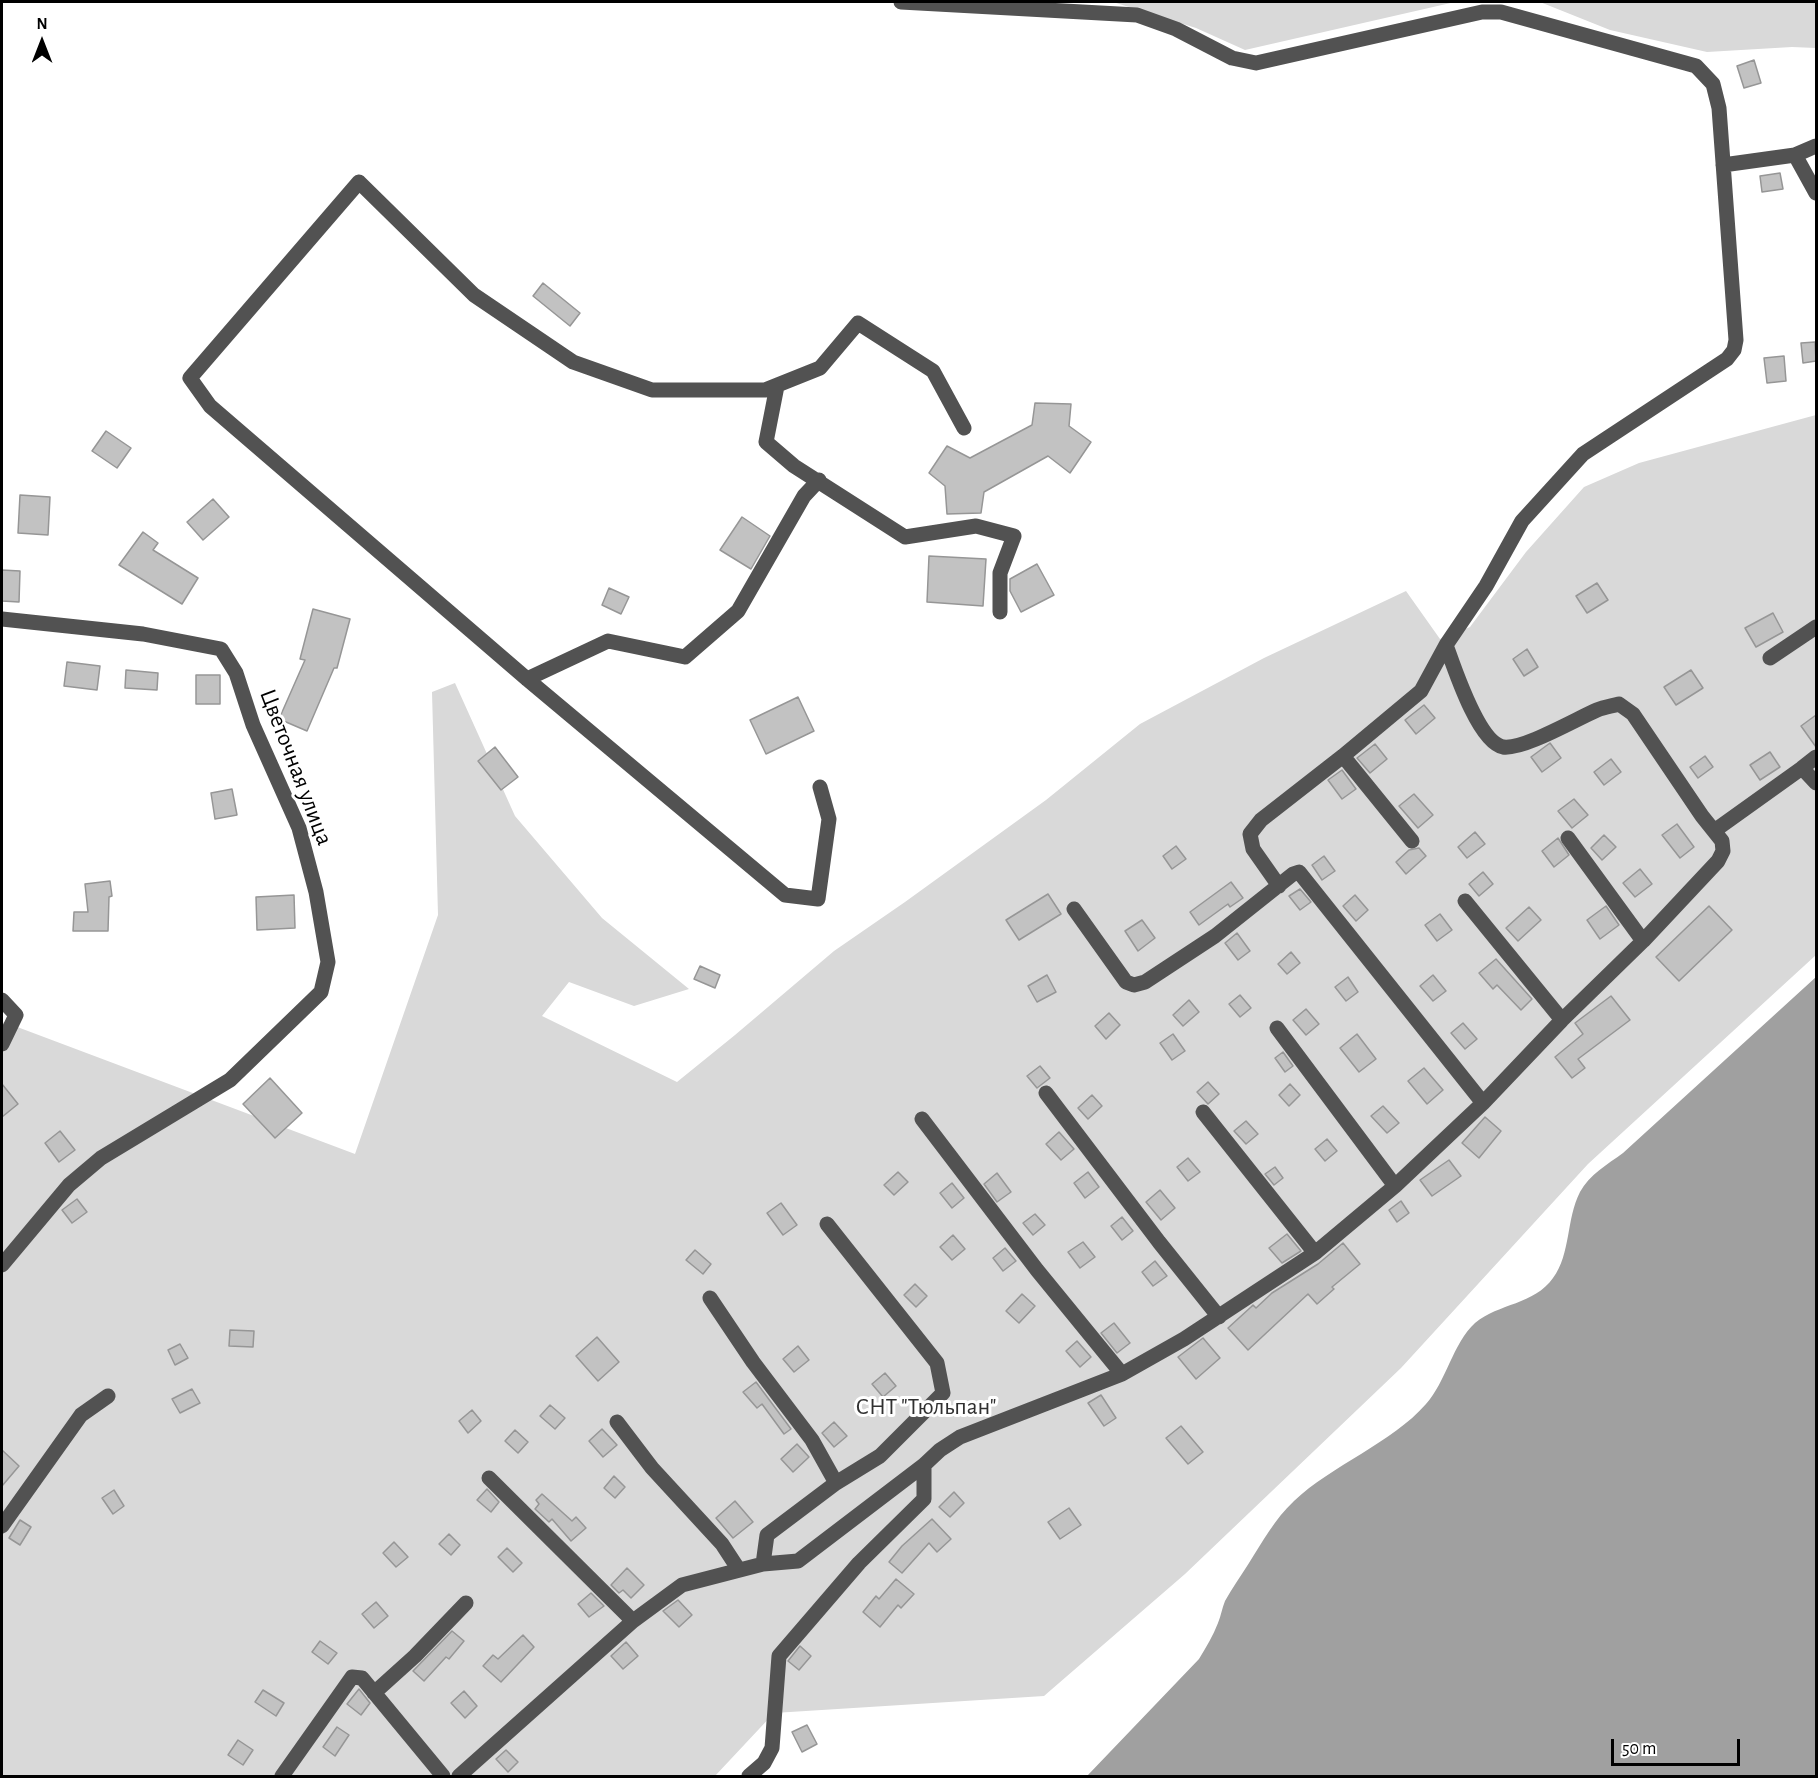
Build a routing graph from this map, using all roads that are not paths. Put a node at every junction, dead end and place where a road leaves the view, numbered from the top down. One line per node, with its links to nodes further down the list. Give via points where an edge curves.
1 (901, 2): 4 (street, via 1137,15 1176,29 1232,58 1256,63 1470,15 1501,12 1696,66 1713,84)
2 (1816, 146): 3 (street)
3 (1795, 155): 4 (street); 5 (street)
4 (1724, 165): 12 (street, via 1734,350 1583,454 1522,521 1486,586)
5 (1816, 193)
6 (777, 386): 7 (street, via 820,368 858,323 933,371); 8 (street, via 766,442); 14 (street, via 765,390 652,390 573,362 474,295 359,182 190,378 210,406)
7 (964, 428)
8 (819, 480): 9 (street, via 905,537 976,526 1014,536 1000,573); 14 (street, via 804,496 738,611 685,657 608,641)
9 (1000, 612)
10 (2, 619): 38 (street, Цветочная улица, via 143,634 221,649 236,673 253,725 300,828 328,962 321,992 230,1080 101,1158 69,1185)
11 (1816, 627): 13 (street)
12 (1446, 645): 15 (street, via 1420,691); 20 (street, via 1468,707 1494,742 1504,747 1524,744 1599,709 1619,704 1633,714)
13 (1770, 658)
14 (527, 679): 19 (street, via 785,895 818,898 829,819)
15 (1343, 756): 22 (street); 23 (street, via 1261,820 1250,834 1253,849)
16 (1816, 757): 17 (street)
17 (1802, 768): 18 (street); 20 (street)
18 (1816, 783)
19 (820, 787)
20 (1714, 831): 26 (street, via 1722,841 1718,861)
21 (1568, 838): 26 (street)
22 (1412, 841)
23 (1279, 886): 25 (street, via 1215,936 1145,982 1134,985 1126,982); 32 (street, via 1293,874 1299,872 1304,876)
24 (1465, 901): 28 (street)
25 (1074, 909)
26 (1643, 941): 28 (street)
27 (2, 1000): 30 (street, via 16,1015)
28 (1562, 1020): 32 (street)
29 (1277, 1028): 35 (street)
30 (2, 1044)
31 (1046, 1093): 40 (street)
32 (1483, 1103): 35 (street)
33 (1203, 1112): 37 (street)
34 (922, 1119): 41 (street)
35 (1395, 1186): 37 (street)
36 (827, 1224): 46 (street, via 937,1363 943,1393 880,1456)
37 (1315, 1253): 40 (street)
38 (2, 1265)
39 (710, 1298): 46 (street, via 812,1440)
40 (1219, 1317): 41 (street)
41 (1122, 1374): 44 (street, via 960,1437)
42 (108, 1396): 47 (street, via 81,1415)
43 (617, 1422): 49 (street)
44 (924, 1465): 48 (street, via 798,1561); 56 (street, via 924,1499 859,1563 778,1656 772,1749 764,1763)
45 (489, 1478): 51 (street)
46 (836, 1483): 48 (street, via 767,1535)
47 (2, 1526)
48 (763, 1564): 49 (street)
49 (740, 1570): 51 (street, via 682,1584)
50 (466, 1603): 52 (street)
51 (633, 1621): 55 (street)
52 (374, 1693): 53 (street, via 362,1678 352,1677); 54 (street)
53 (282, 1776)
54 (443, 1776)
55 (459, 1776)
56 (748, 1776)

